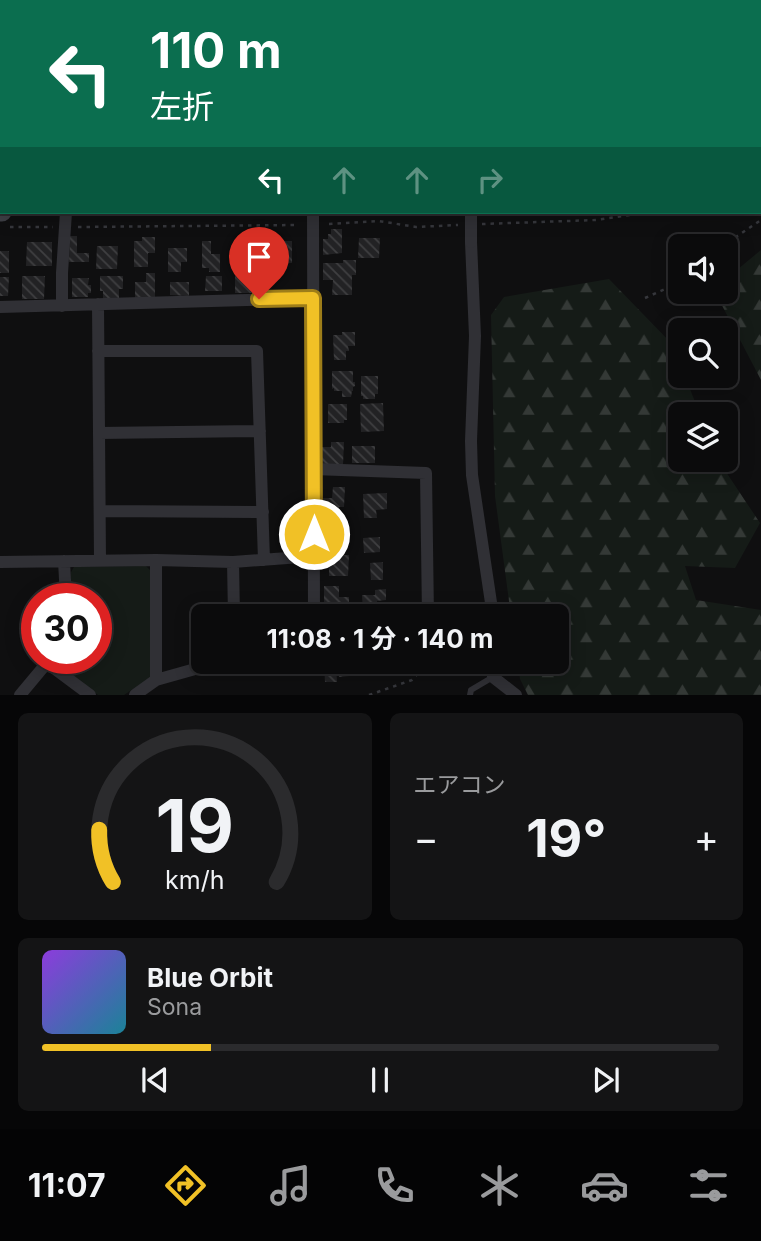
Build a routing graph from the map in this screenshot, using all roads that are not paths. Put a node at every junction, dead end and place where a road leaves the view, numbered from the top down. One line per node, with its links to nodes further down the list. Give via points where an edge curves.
1 (66, 214): 6 (street)
2 (313, 214): 4 (street)
3 (471, 218): 25 (street, bridge, via 475,337 472,475)
4 (313, 298): 5 (street); 11 (street)
5 (98, 304): 6 (street); 8 (street)
6 (62, 306): 7 (street)
7 (0, 307)
8 (98, 351): 9 (street, via 257,351); 10 (street)
9 (260, 430): 10 (street); 13 (street)
10 (99, 433): 12 (street)
11 (313, 469): 14 (street); 24 (street, via 426,473)
12 (100, 511): 13 (street); 18 (street)
13 (263, 512): 16 (street)
14 (314, 556): 16 (street); 23 (street)
15 (156, 560): 18 (street); 20 (street); 31 (street)
16 (264, 560): 20 (street)
17 (64, 561): 18 (street); 19 (street); 21 (street)
18 (100, 561)
19 (0, 562)
20 (233, 562): 22 (street)
21 (65, 583)
22 (234, 604)
23 (314, 604)
24 (428, 604)
25 (491, 604)
26 (191, 670): 31 (street)
27 (37, 674): 32 (street)
28 (65, 674): 33 (street)
29 (493, 674): 30 (street)
30 (493, 677): 35 (lane); 36 (street)
31 (156, 680): 34 (street)
32 (20, 695)
33 (90, 695)
34 (135, 695)
35 (470, 695)
36 (516, 695)

